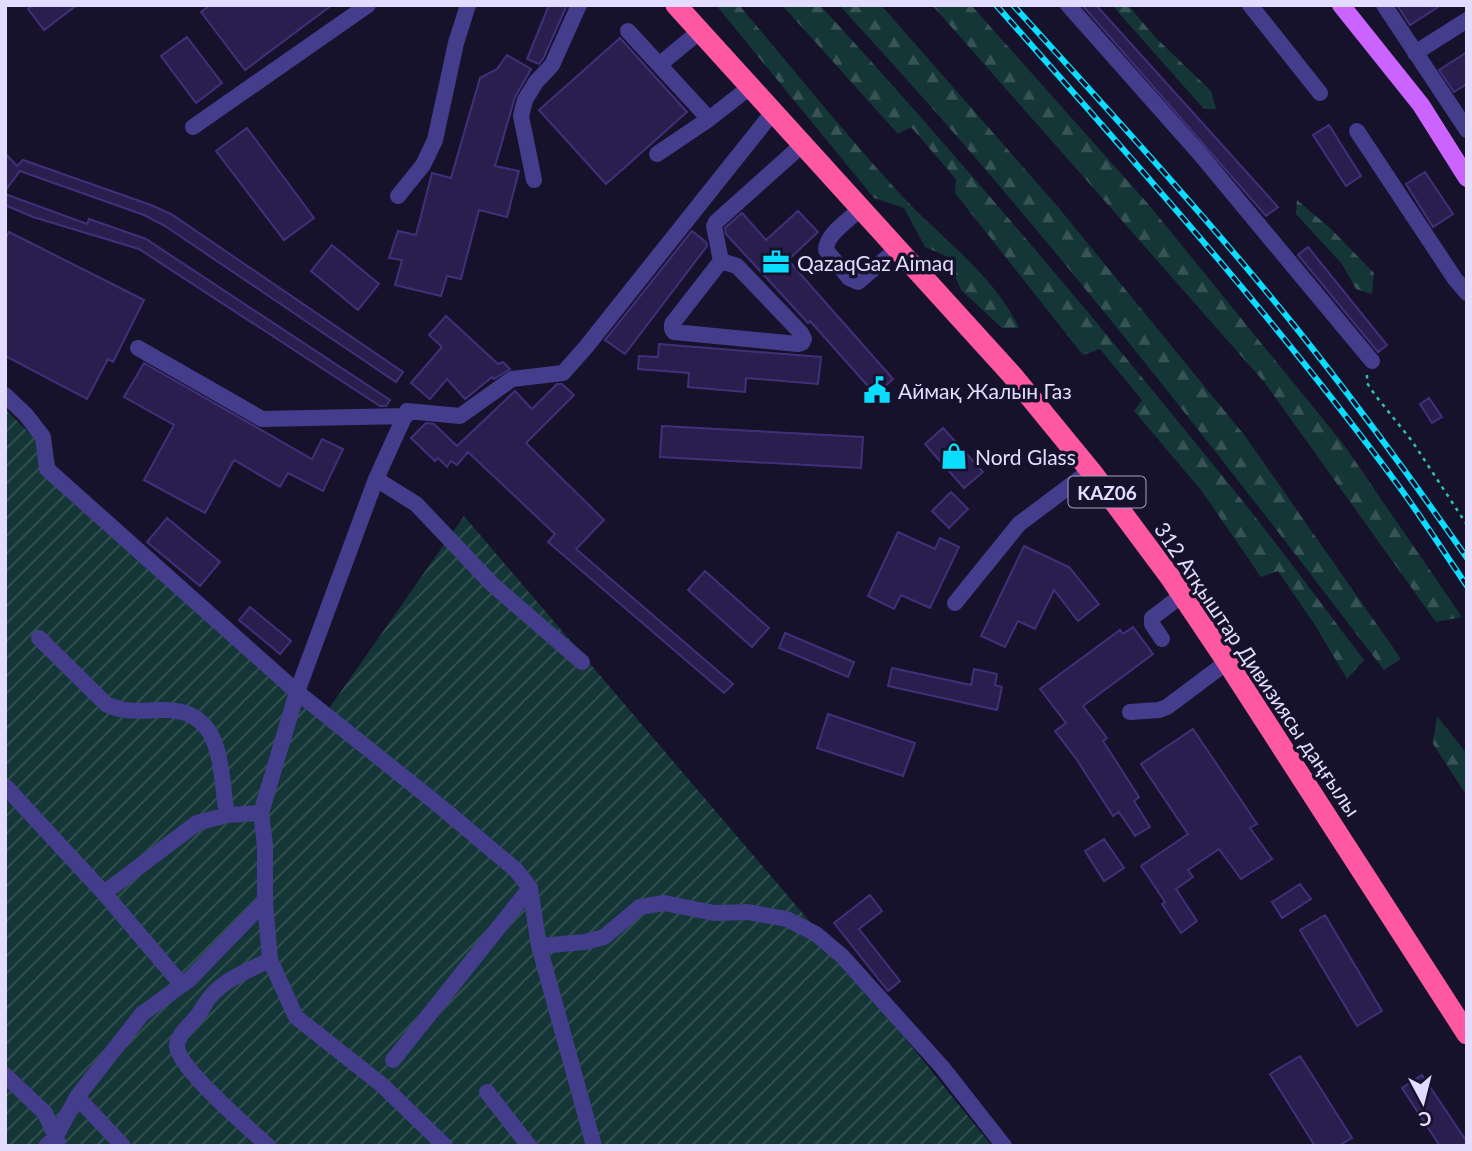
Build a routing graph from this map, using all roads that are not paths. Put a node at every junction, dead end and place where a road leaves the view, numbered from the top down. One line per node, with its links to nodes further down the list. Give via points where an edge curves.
1 (368, 5): 18 (lane)
2 (468, 5): 25 (lane, via 435,140 423,165)
3 (579, 5): 24 (lane, via 552,65 525,100 521,116)
4 (676, 5): 11 (highway, 312 Атқыштар Дивизиясы даңғылы / KАZ06)
5 (1068, 5): 31 (lane, via 1200,154)
6 (1250, 5): 15 (lane)
7 (1341, 5): 23 (main road, via 1421,105)
8 (1384, 5): 12 (lane)
9 (1467, 20): 12 (lane)
10 (628, 31): 13 (lane)
11 (699, 31): 13 (lane); 14 (highway, 312 Атқыштар Дивизиясы даңғылы / KАZ06)
12 (1415, 53): 19 (lane)
13 (659, 65): 17 (lane)
14 (750, 87): 16 (highway, 312 Атқыштар Дивизиясы даңғылы / KАZ06); 17 (lane)
15 (1320, 93)
16 (773, 112): 21 (highway, 312 Атқыштар Дивизиясы даңғылы / KАZ06); 33 (lane, via 563,373 512,379 460,415 407,411)
17 (709, 119): 22 (lane)
18 (192, 127)
19 (1467, 130)
20 (1357, 131): 29 (lane)
21 (802, 145): 26 (highway, 312 Атқыштар Дивизиясы даңғылы / KАZ06); 28 (lane, via 716,222)
22 (657, 154)
23 (1467, 178)
24 (534, 180)
25 (398, 196)
26 (860, 209): 27 (highway, 312 Атқыштар Дивизиясы даңғылы / KАZ06); 27 (lane, via 825,246 849,278 858,282)
27 (897, 249): 34 (highway, 312 Атқыштар Дивизиясы даңғылы / KАZ06)
28 (721, 261): 28 (lane, via 672,324 674,332 802,343 802,333 737,266)
29 (1467, 293)
30 (138, 348): 33 (lane, via 262,419)
31 (1372, 361)
32 (5, 395): 42 (lane, via 43,437 47,469)
33 (405, 416): 35 (lane)
34 (1091, 470): 36 (highway, 312 Атқыштар Дивизиясы даңғылы / KАZ06); 37 (lane, via 1019,524)
35 (376, 479): 40 (lane, via 416,504 493,584); 42 (lane)
36 (1182, 595): 39 (lane, via 1152,618); 41 (highway, 312 Атқыштар Дивизиясы даңғылы / KАZ06)
37 (954, 603)
38 (39, 638): 46 (lane, via 115,709 178,709 210,730 220,758)
39 (1162, 639)
40 (582, 662)
41 (1227, 662): 43 (lane, via 1167,706); 53 (highway, 312 Атқыштар Дивизиясы даңғылы / KАZ06)
42 (297, 692): 45 (lane); 47 (lane, via 516,870)
43 (1130, 712)
44 (5, 786): 48 (lane)
45 (261, 813): 46 (lane); 49 (lane)
46 (227, 815): 48 (lane, via 197,823)
47 (530, 888): 50 (lane); 54 (lane)
48 (104, 893): 52 (lane)
49 (265, 901): 51 (lane); 52 (lane)
50 (539, 946): 63 (lane); 64 (lane, via 604,937 640,907 664,903 787,919 816,934 842,956)
51 (270, 960): 60 (lane, via 228,981 211,996 177,1044 190,1071); 61 (lane, via 296,1017 382,1085)
52 (182, 985): 57 (lane, via 142,1014)
53 (1467, 1034)
54 (393, 1060)
55 (5, 1075): 58 (lane, via 45,1113)
56 (487, 1092): 62 (lane)
57 (77, 1097): 58 (lane); 59 (lane)
58 (54, 1143)
59 (123, 1146)
60 (268, 1146)
61 (445, 1146)
62 (529, 1146)
63 (594, 1146)
64 (1004, 1146)

